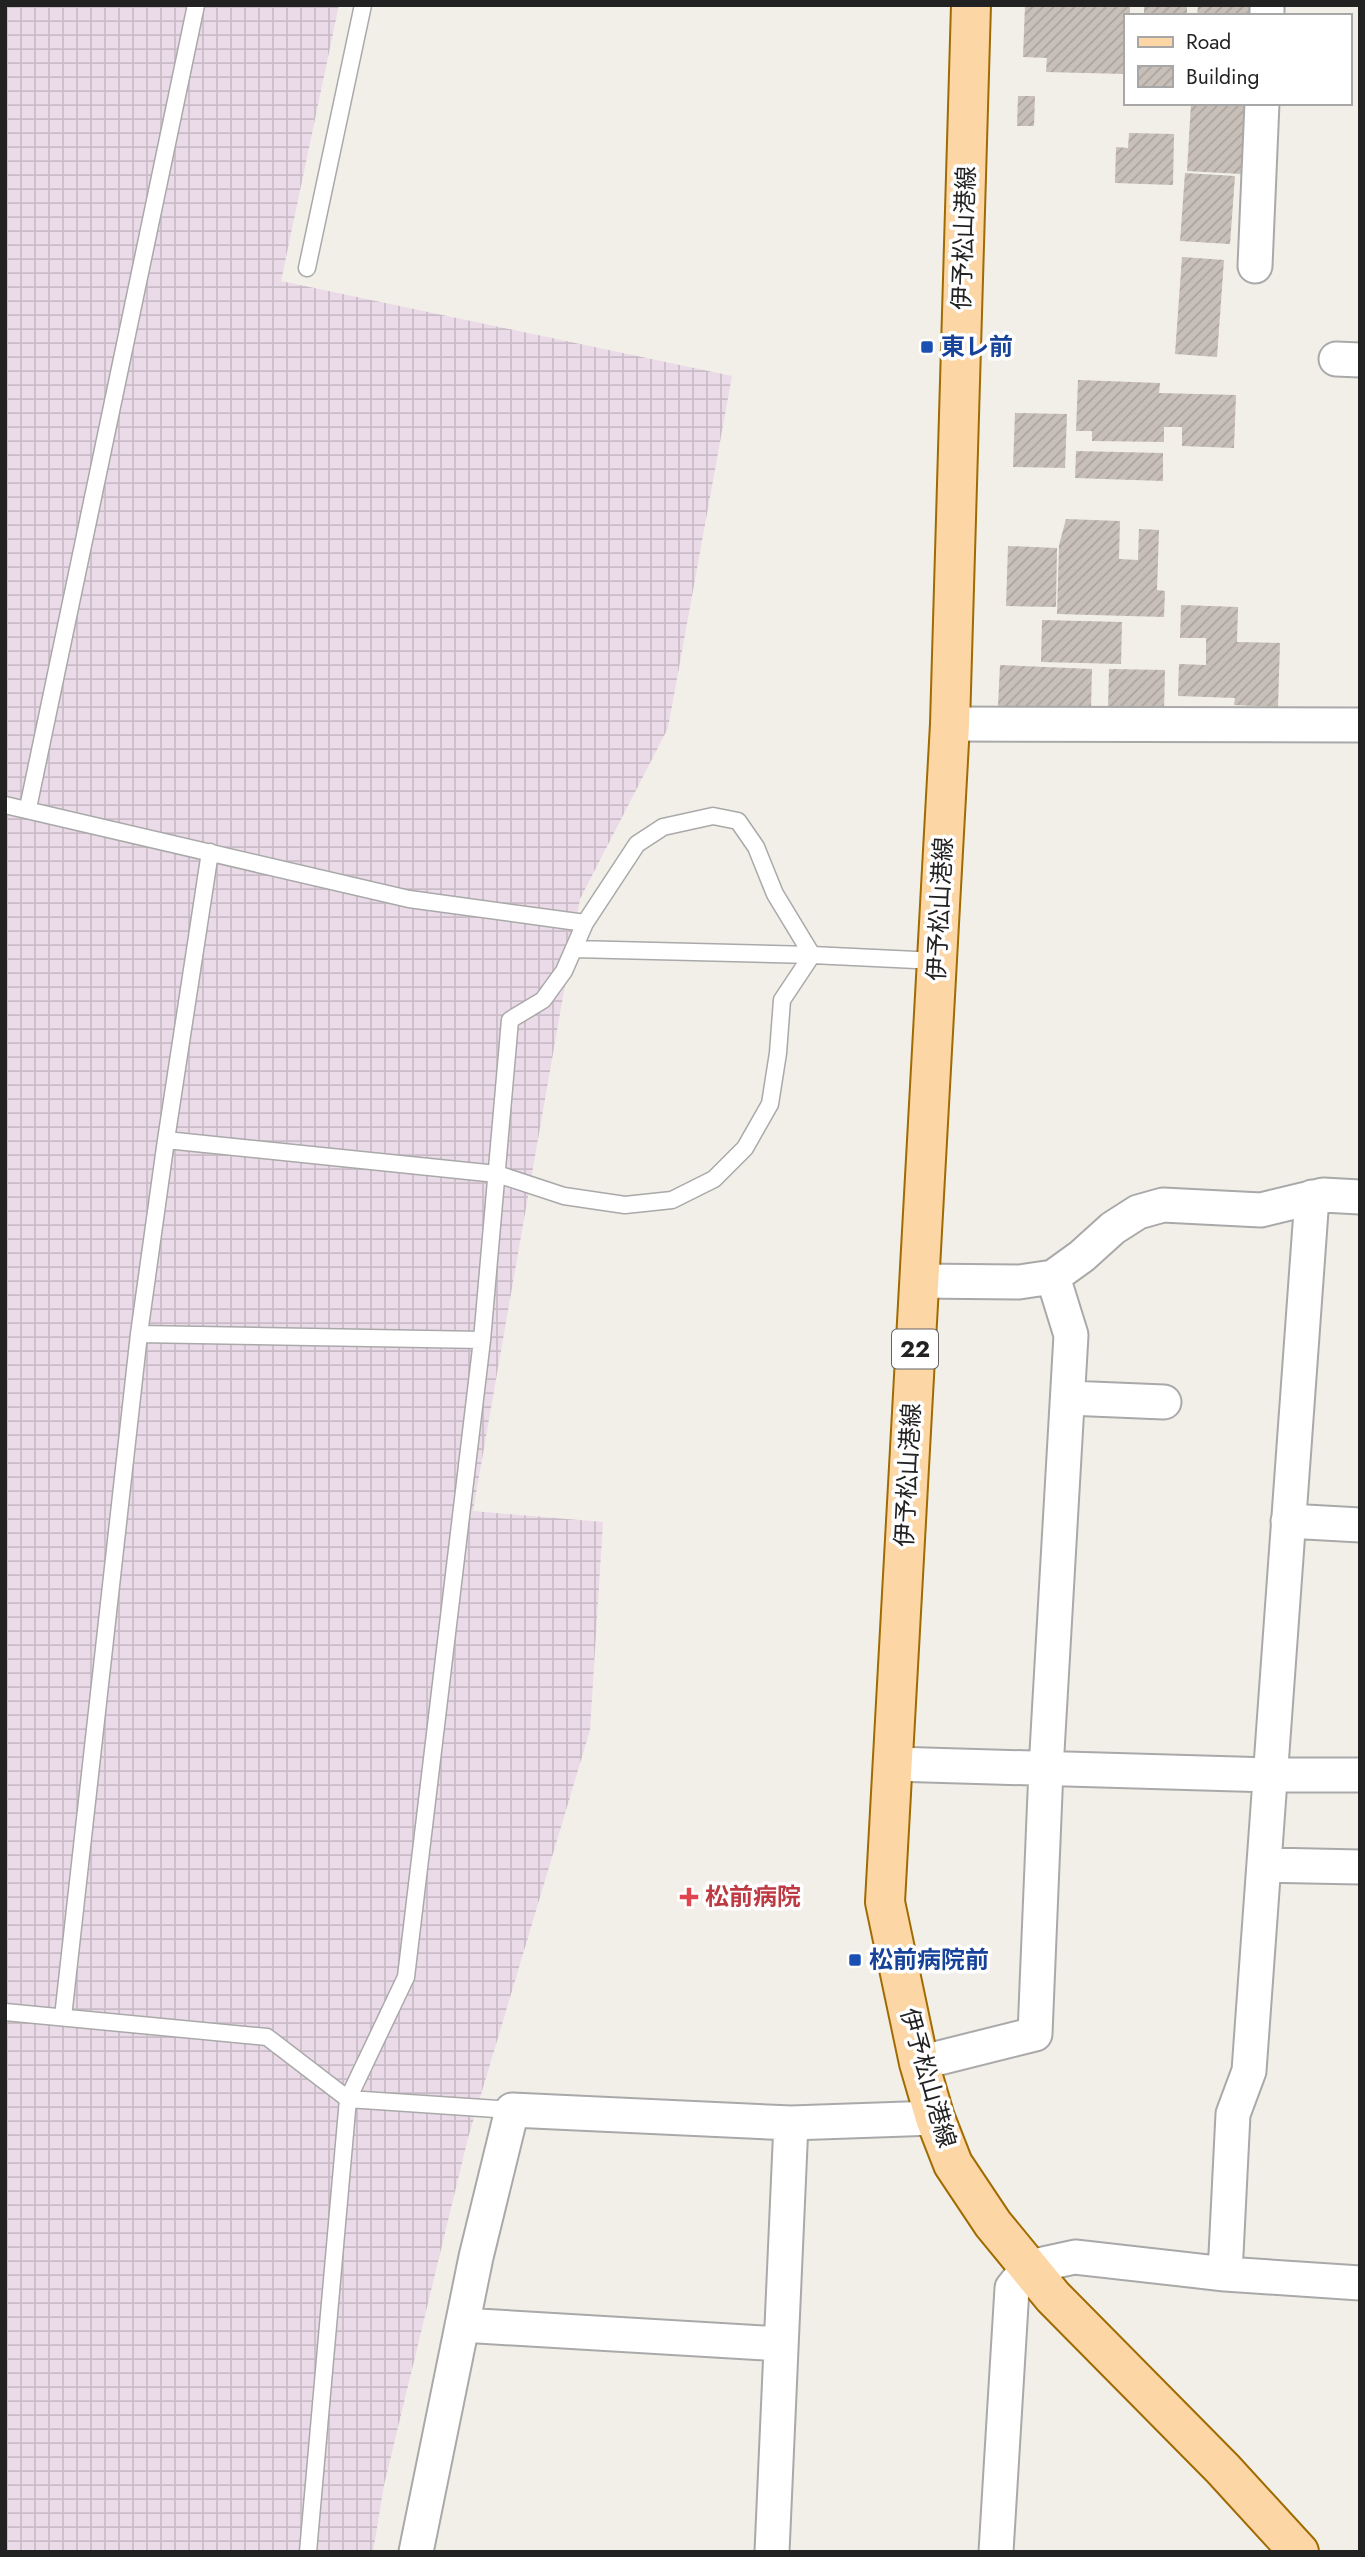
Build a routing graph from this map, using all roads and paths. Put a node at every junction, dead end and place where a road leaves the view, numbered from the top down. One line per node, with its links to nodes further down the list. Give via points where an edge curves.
1 (196, 5): 10 (lane)
2 (363, 5): 6 (lane)
3 (971, 5): 7 (main road, 伊予松山港線 / 22)
4 (1262, 105): 5 (street)
5 (1255, 266)
6 (307, 268)
7 (950, 724): 8 (street); 15 (main road, 伊予松山港線 / 22)
8 (1360, 725)
9 (5, 804): 10 (lane)
10 (28, 808): 11 (lane)
11 (210, 852): 12 (lane, via 409,899); 16 (lane)
12 (585, 923): 13 (lane); 14 (lane, via 637,844 663,827 713,816 737,821 756,847 775,894)
13 (574, 950): 14 (lane); 17 (lane, via 543,1000 510,1020)
14 (812, 954): 15 (lane); 17 (lane, via 782,1000 770,1104 745,1148 714,1179 672,1200 625,1205 564,1196)
15 (937, 961): 21 (main road, 伊予松山港線 / 22)
16 (166, 1140): 17 (lane); 22 (lane)
17 (497, 1174): 23 (lane)
18 (1312, 1197): 19 (street); 20 (street, via 1261,1210 1163,1205 1138,1212); 26 (street)
19 (1360, 1197)
20 (1053, 1277): 21 (street, via 1019,1282); 24 (street, via 1071,1335)
21 (918, 1280): 28 (main road, 伊予松山港線 / 22)
22 (139, 1334): 23 (lane); 35 (lane)
23 (482, 1340): 37 (lane, via 405,1977)
24 (1068, 1398): 25 (street); 29 (street)
25 (1164, 1402)
26 (1289, 1521): 27 (street); 31 (street)
27 (1360, 1525)
28 (893, 1764): 29 (street); 36 (main road, 伊予松山港線 / 22, via 885,1902)
29 (1046, 1769): 31 (street); 36 (street, via 1035,2034)
30 (1360, 1775): 31 (street)
31 (1271, 1776): 32 (street)
32 (1264, 1865): 33 (street); 42 (street, via 1249,2071 1233,2114)
33 (1360, 1867)
34 (5, 2012): 35 (lane)
35 (63, 2017): 37 (lane, via 267,2037)
36 (919, 2063): 39 (main road, 伊予松山港線 / 22)
37 (348, 2099): 38 (lane); 46 (lane)
38 (512, 2110): 40 (street); 44 (street)
39 (935, 2118): 40 (street); 41 (main road, 伊予松山港線 / 22, via 953,2164)
40 (791, 2123): 45 (street)
41 (1029, 2267): 42 (street, via 1076,2257); 49 (street, via 1012,2288); 50 (main road, 伊予松山港線 / 22)
42 (1225, 2274): 43 (street)
43 (1360, 2284)
44 (462, 2325): 45 (street); 47 (street)
45 (781, 2344): 48 (street)
46 (309, 2552)
47 (416, 2552)
48 (772, 2552)
49 (996, 2552)
50 (1299, 2552)

